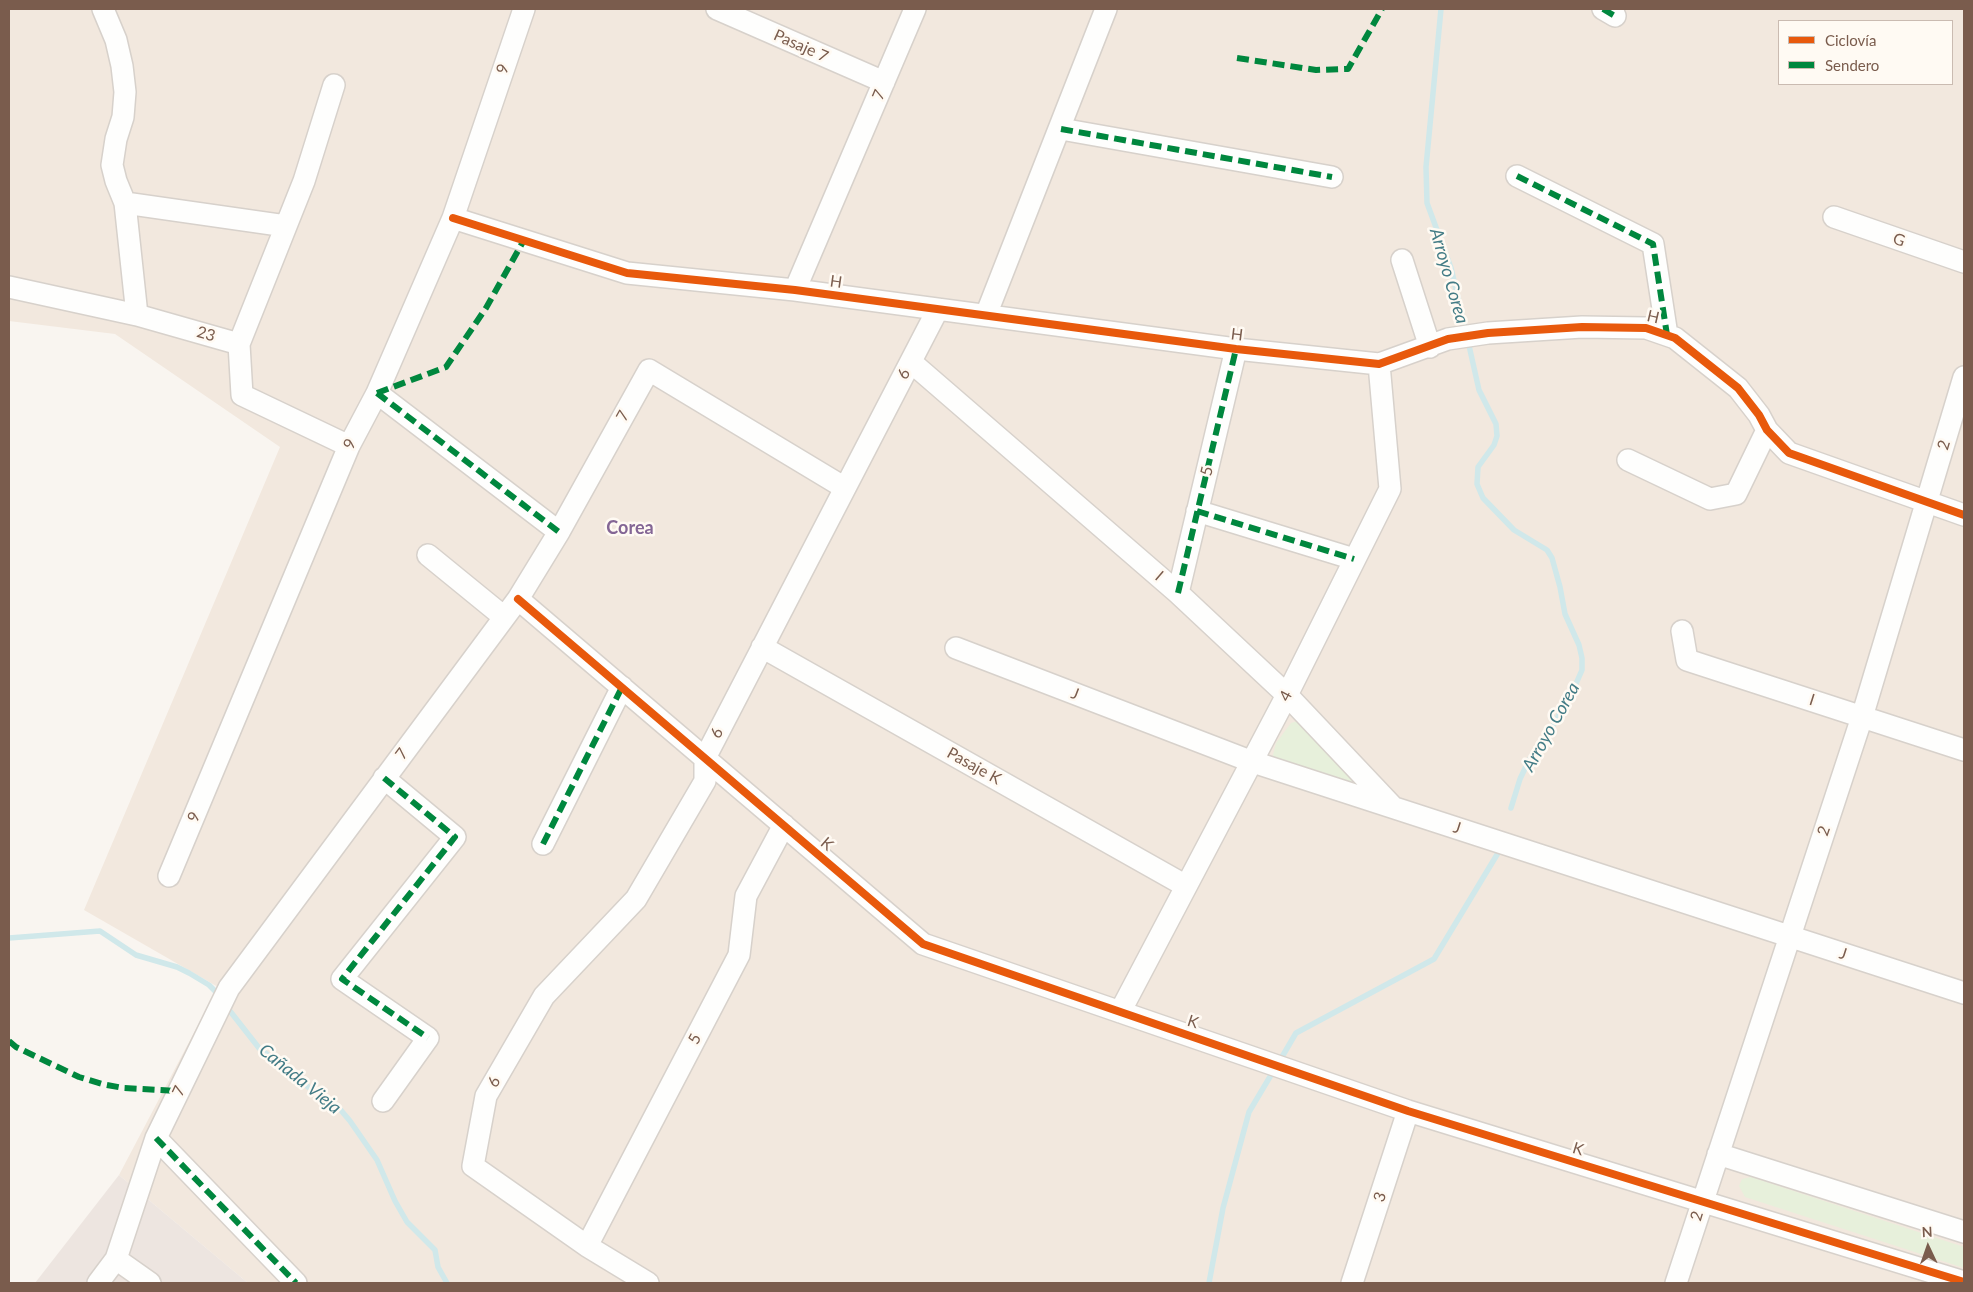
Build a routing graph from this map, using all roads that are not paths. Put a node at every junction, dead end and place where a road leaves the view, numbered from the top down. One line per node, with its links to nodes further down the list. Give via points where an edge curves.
1 (103, 9): 11 (street, via 116,40 125,92 112,165)
2 (524, 9): 13 (street, 9)
3 (717, 9): 6 (street, Pasaje 7)
4 (915, 9): 6 (street, 7)
5 (1106, 9): 8 (street)
6 (884, 82): 18 (street, 7)
7 (334, 85): 14 (street, via 304,181)
8 (1061, 129): 10 (street); 21 (street)
9 (1517, 176): 22 (street, via 1653,244)
10 (1332, 177)
11 (125, 203): 14 (street); 20 (street)
12 (1834, 217): 16 (street, G)
13 (453, 218): 18 (street, H, via 627,273); 29 (street, 9)
14 (286, 226): 24 (street)
15 (1402, 260): 23 (street)
16 (1964, 262)
17 (9, 287): 20 (street, 23)
18 (796, 290): 19 (street, H)
19 (938, 309): 21 (street, H); 26 (street, 6)
20 (137, 315): 24 (street, 23)
21 (986, 315): 25 (street, H)
22 (1667, 335): 23 (street, H, via 1646,328 1582,327 1488,333); 30 (street, H, via 1738,388)
23 (1439, 343): 27 (street, H)
24 (239, 344): 31 (street, via 242,395)
25 (1236, 349): 27 (street, H); 35 (street, 5)
26 (911, 362): 33 (street, 6); 40 (street, I)
27 (1379, 364): 39 (street, 4, via 1390,489)
28 (1964, 377): 34 (street, 2)
29 (377, 393): 31 (street, 9); 37 (street)
30 (1767, 430): 32 (street, via 1736,494 1710,499); 34 (street, H, via 1789,453)
31 (348, 446): 56 (street, 9)
32 (1628, 460)
33 (845, 488): 37 (street, 7, via 649,370); 44 (street, 6)
34 (1926, 504): 36 (street, H); 48 (street, 2)
35 (1197, 511): 39 (street); 40 (street, 5)
36 (1964, 516)
37 (559, 532): 41 (street, 7)
38 (428, 555): 42 (street)
39 (1354, 559): 47 (street, 4)
40 (1178, 593): 47 (street, I)
41 (518, 599): 42 (street, 7); 46 (street, K)
42 (504, 617): 52 (street, 7)
43 (1682, 631): 48 (street, I, via 1687,660)
44 (762, 647): 50 (street, 6); 57 (street, Pasaje K)
45 (956, 648): 51 (street, J)
46 (622, 687): 50 (street, K); 55 (street)
47 (1287, 695): 51 (street, 4); 53 (street, I)
48 (1862, 717): 49 (street, I); 58 (street, 2)
49 (1964, 750)
50 (705, 758): 54 (street, K); 67 (street, 6, via 705,781 636,899 544,996 486,1096 474,1166)
51 (1250, 761): 53 (street, J); 57 (street, 4)
52 (384, 778): 61 (street, via 455,837 342,979 428,1038); 63 (street, 7, via 229,988)
53 (1392, 807): 58 (street, J)
54 (784, 825): 60 (street, K, via 923,944); 67 (street, 5, via 746,896 739,955)
55 (543, 844)
56 (169, 876)
57 (1186, 886): 60 (street, 4)
58 (1788, 936): 59 (street, J); 64 (street, 2)
59 (1964, 993)
60 (1120, 1012): 62 (street, K)
61 (383, 1101)
62 (1408, 1111): 65 (street, K); 74 (street, 3)
63 (156, 1138): 68 (street, 7); 72 (street)
64 (1718, 1154): 65 (street, 2); 66 (street)
65 (1701, 1202): 69 (street, K); 75 (street, 2)
66 (1964, 1232)
67 (587, 1246): 73 (street)
68 (116, 1259): 70 (street, 7); 71 (street)
69 (1964, 1282)
70 (98, 1283)
71 (150, 1283)
72 (296, 1283)
73 (648, 1283)
74 (1352, 1283)
75 (1676, 1283)

